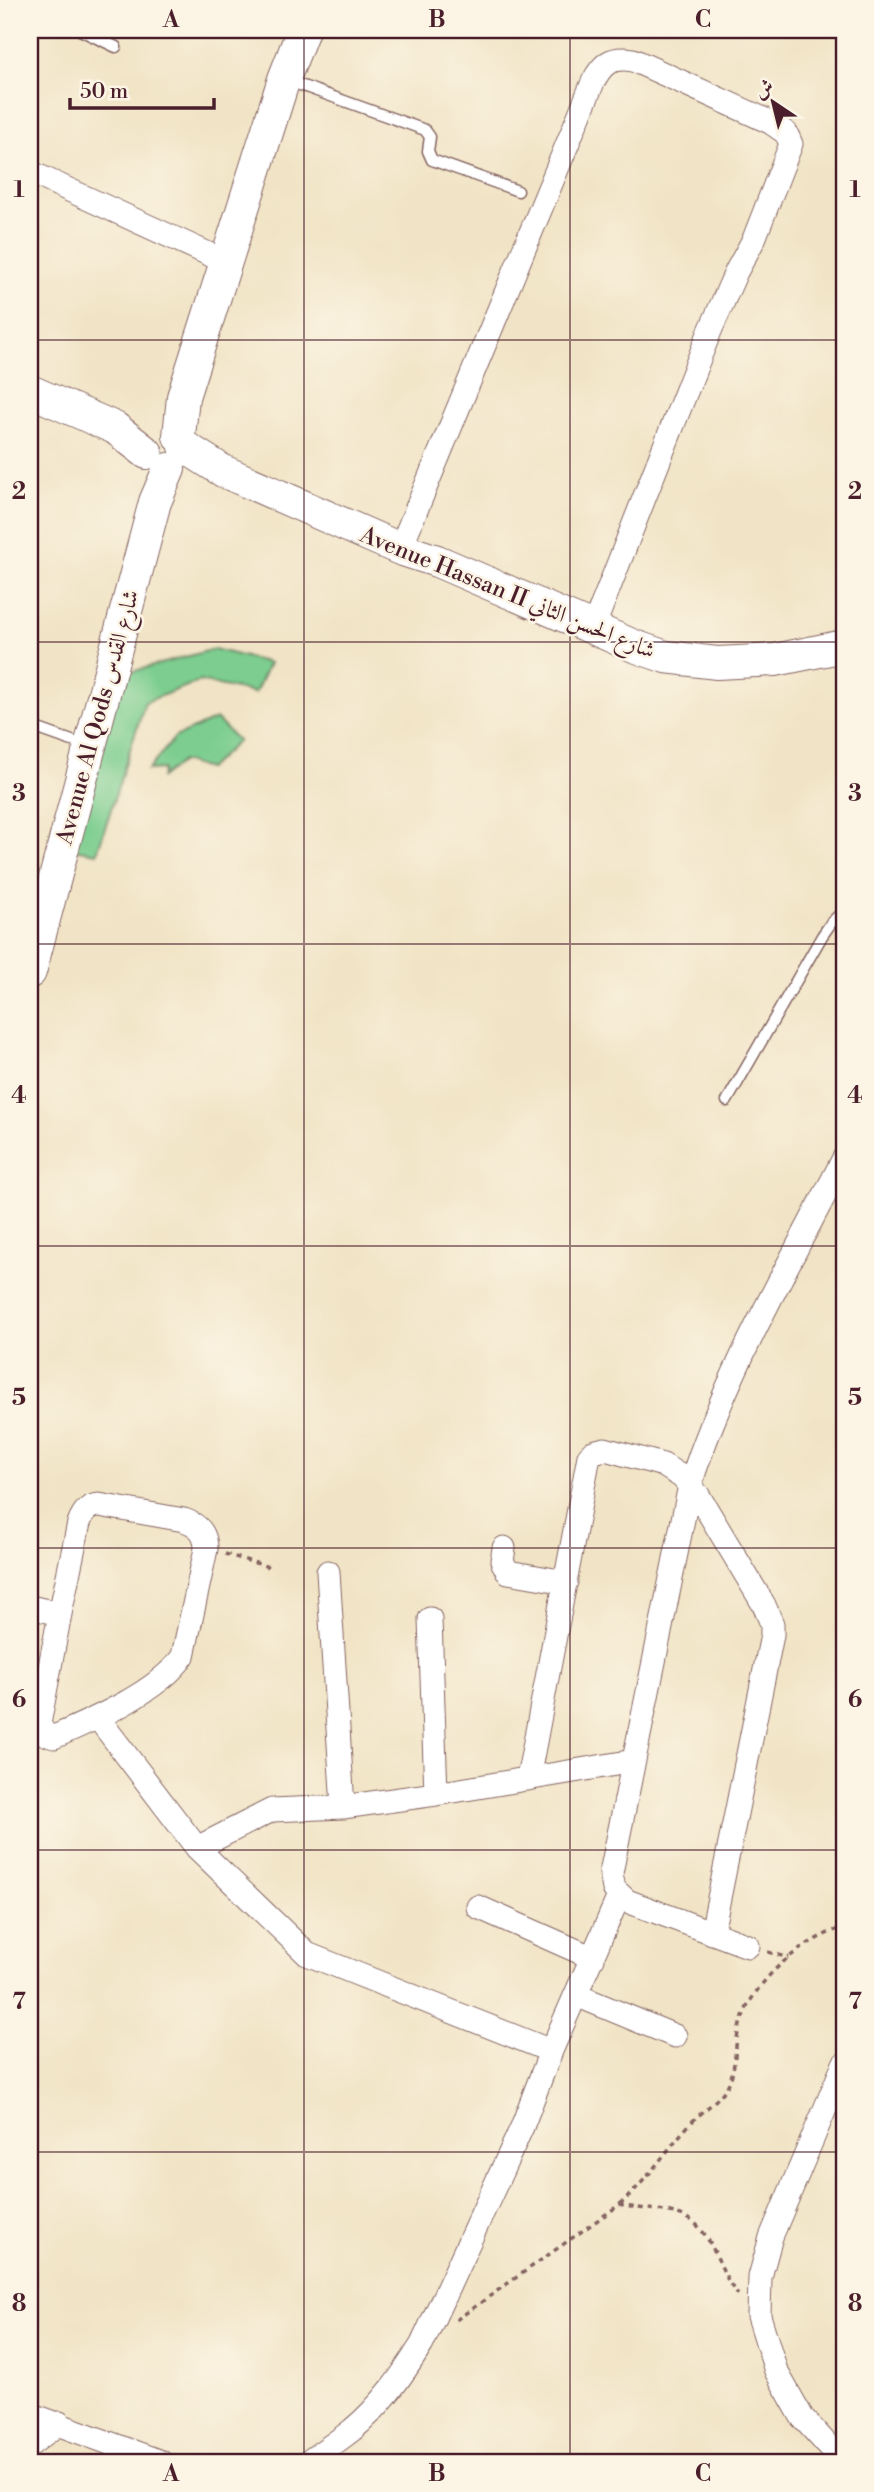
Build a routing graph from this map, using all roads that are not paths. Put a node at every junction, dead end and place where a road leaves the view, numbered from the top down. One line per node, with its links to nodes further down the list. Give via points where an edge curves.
1 (80, 30): 3 (lane)
2 (303, 30): 4 (street, Avenue Al Qods شارع القدس)
3 (116, 47)
4 (284, 79): 6 (lane, via 425,130 432,160); 7 (street, Avenue Al Qods شارع القدس)
5 (30, 172): 7 (street)
6 (518, 191)
7 (226, 262): 9 (street, Avenue Al Qods شارع القدس)
8 (30, 391): 9 (street, Avenue Hassan II شارع الحسن الثاني)
9 (166, 450): 10 (street, Avenue Hassan II شارع الحسن الثاني); 14 (street, Avenue Al Qods شارع القدس)
10 (400, 549): 11 (street, Avenue Hassan II شارع الحسن الثاني); 11 (street, via 593,82 602,66 612,60 632,60 770,122 786,133 791,144 754,239 710,331)
11 (593, 628): 12 (street, Avenue Hassan II شارع الحسن الثاني, via 654,653 700,662 775,660)
12 (844, 646)
13 (30, 726): 14 (lane)
14 (89, 747): 16 (street, Avenue Al Qods شارع القدس)
15 (844, 910): 17 (lane, via 822,936)
16 (30, 972)
17 (727, 1101)
18 (844, 1158): 19 (street, via 752,1335 707,1433)
19 (690, 1485): 22 (street, via 663,1465 605,1449 593,1452 586,1462); 27 (street); 34 (street, via 772,1624)
20 (504, 1548): 22 (street, via 502,1561 508,1572)
21 (328, 1572): 30 (street)
22 (566, 1582): 28 (street)
23 (30, 1607): 24 (street)
24 (60, 1614): 26 (street, via 39,1724 45,1734 54,1737); 26 (street, via 79,1523 90,1507 192,1522 204,1534 206,1549 183,1656 158,1681)
25 (430, 1619): 29 (street)
26 (98, 1718): 31 (street)
27 (634, 1761): 28 (street); 32 (street, via 611,1873)
28 (528, 1779): 29 (street)
29 (436, 1794): 30 (street)
30 (343, 1807): 31 (street, via 272,1810)
31 (197, 1848): 39 (street, via 307,1954)
32 (620, 1896): 34 (street); 36 (street)
33 (478, 1907): 36 (street)
34 (712, 1933): 35 (street)
35 (748, 1946)
36 (593, 1958): 37 (street)
37 (576, 1995): 38 (street); 39 (street)
38 (675, 2036)
39 (551, 2051): 45 (street, via 522,2127 422,2344 382,2401 354,2429)
40 (844, 2064): 46 (street, via 771,2237 760,2277 760,2316 776,2371 802,2417)
41 (30, 2414): 42 (street)
42 (59, 2423): 43 (street); 44 (street)
43 (30, 2445)
44 (161, 2462)
45 (308, 2462)
46 (843, 2462)

